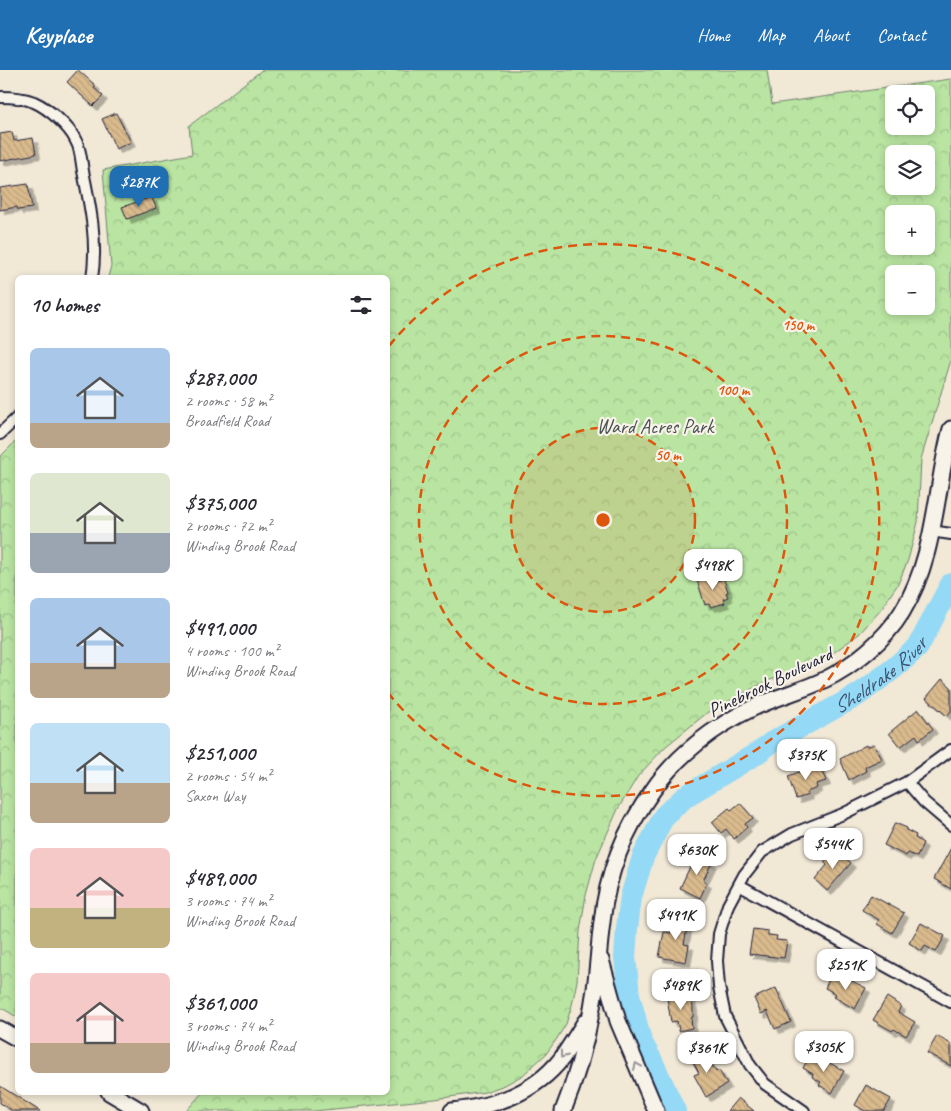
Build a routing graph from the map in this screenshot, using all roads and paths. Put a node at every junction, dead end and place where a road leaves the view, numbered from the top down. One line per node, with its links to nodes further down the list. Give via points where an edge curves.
1 (0, 97): 2 (street, via 34,102 68,128 77,142 91,212 95,262)
2 (93, 275)
3 (15, 420): 5 (street)
4 (951, 429): 6 (street, Pinebrook Boulevard)
5 (0, 434)
6 (931, 531): 7 (street); 12 (street, Pinebrook Boulevard, via 920,574 902,611 872,647 824,680 768,701 720,726 692,748 653,789 629,830 614,865 604,904)
7 (951, 534)
8 (951, 750): 9 (street)
9 (907, 782): 10 (street); 11 (street, via 843,814 792,834 762,852)
10 (951, 825)
11 (739, 885): 13 (street); 22 (street, via 728,905 719,934 718,978 725,1016 750,1065 765,1084)
12 (599, 952): 14 (street, Pinebrook Boulevard); 21 (street, one-way to 12, via 618,1021)
13 (951, 1002)
14 (590, 1014): 19 (street, one-way to 19, via 562,1057 539,1080 498,1102); 20 (street, Pinebrook Boulevard, via 576,1076)
15 (0, 1029): 16 (street)
16 (15, 1037)
17 (114, 1095): 18 (street)
18 (141, 1111)
19 (452, 1111)
20 (563, 1111)
21 (656, 1111)
22 (804, 1111)

